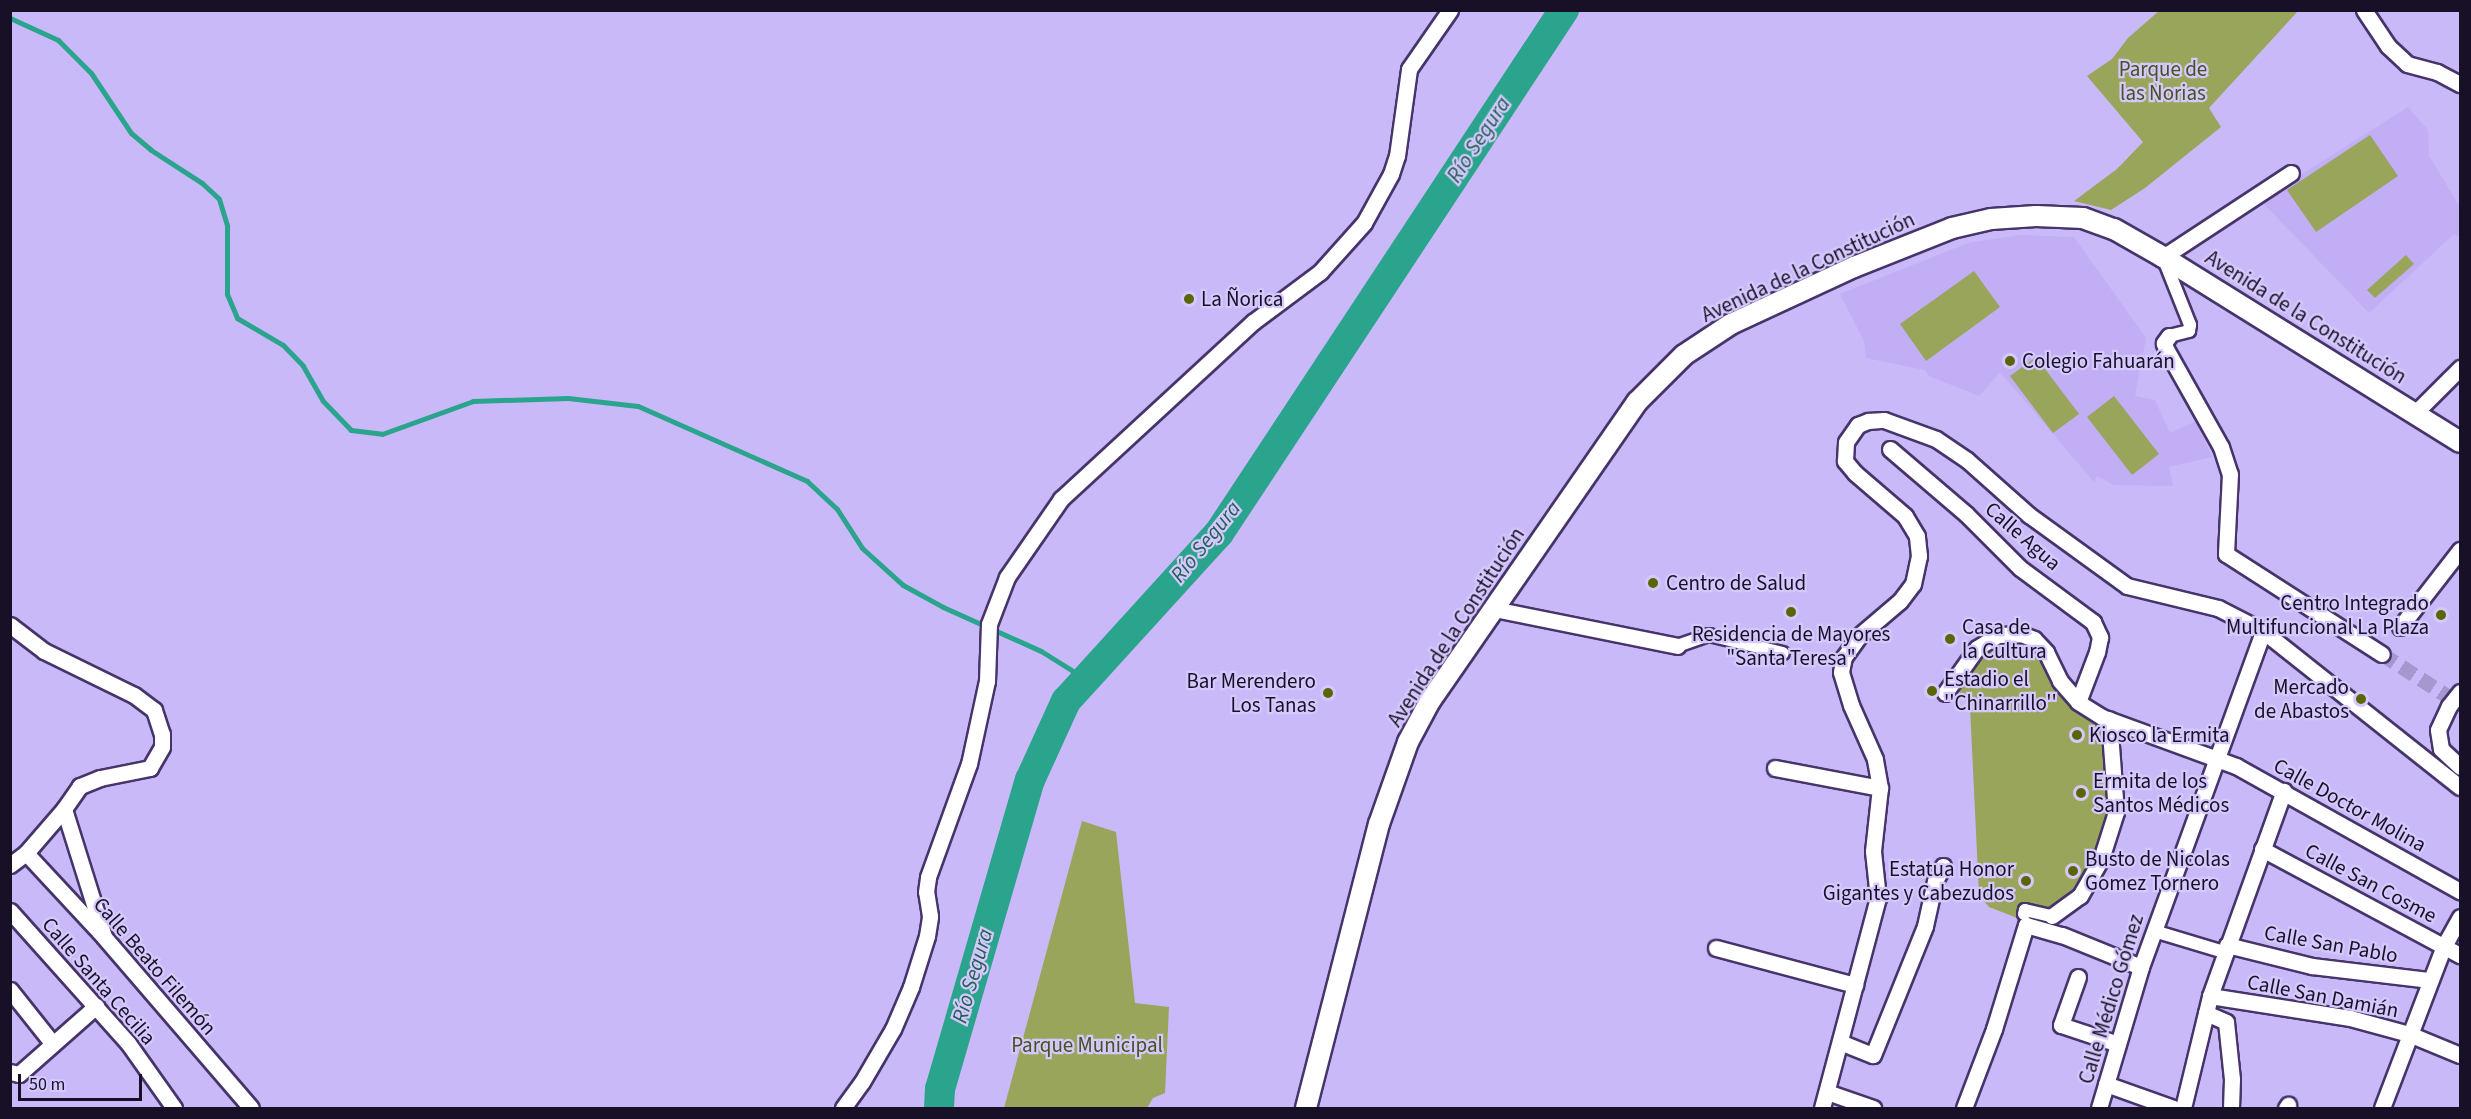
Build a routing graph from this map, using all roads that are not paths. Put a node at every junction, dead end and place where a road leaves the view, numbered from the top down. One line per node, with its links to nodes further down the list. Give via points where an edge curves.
1 (1450, 10): 63 (street, via 1409,69 1397,156 1364,223 1320,272 1253,322 1061,500 1007,577 989,624 987,681 969,764 928,877 930,916 924,946 893,1029)
2 (2364, 10): 3 (street, via 2388,46 2408,64)
3 (2460, 84)
4 (2291, 172): 5 (street)
5 (2163, 257): 6 (street, via 2190,325 2189,331); 8 (street, Avenida de la Constitución); 12 (street, Avenida de la Constitución, via 2114,229 2083,218 1990,219 1909,244 1731,324 1684,355 1637,402)
6 (2169, 336): 18 (street, via 2164,343 2166,349 2221,447 2230,474 2226,554)
7 (2460, 368): 8 (street)
8 (2415, 413): 9 (street, Avenida de la Constitución)
9 (2460, 442)
10 (1890, 449): 21 (street, Calle Agua, via 1966,514 2020,568 2093,622 2100,637)
11 (2460, 550): 14 (street)
12 (1494, 609): 16 (street); 64 (street, Avenida de la Constitución, via 1430,701 1408,742 1389,791)
13 (10, 625): 29 (street, via 44,651 112,684 154,710 162,734 162,747 150,768 80,786)
14 (2400, 627)
15 (2263, 631): 23 (street, Calle Médico Gómez); 26 (street); 27 (street, via 2218,608 2127,586 2029,515 1967,460 1936,439 1884,420 1858,425 1846,442 1845,461 1905,516 1917,536 1919,556 1913,584 1900,601 1860,635 1844,657 1841,672 1875,759)
16 (1677, 646): 17 (street, via 1709,635)
17 (1783, 653)
18 (2382, 654)
19 (2460, 692): 24 (street, via 2438,730 2441,749)
20 (1945, 693): 21 (street, via 1977,648 1998,635 2021,634 2034,639 2046,652 2060,681)
21 (2078, 702): 22 (street, Calle Doctor Molina)
22 (2109, 719): 23 (street, Calle Doctor Molina); 36 (street, via 2116,812 2101,859 2080,896)
23 (2217, 760): 28 (street, Calle Doctor Molina); 39 (street, Calle Médico Gómez)
24 (2460, 767)
25 (1775, 768): 27 (street)
26 (2460, 787)
27 (1880, 788): 48 (street, via 1874,851 1878,898)
28 (2284, 791): 30 (street); 34 (street, Calle Doctor Molina)
29 (64, 809): 31 (street); 40 (street)
30 (2262, 849): 41 (street, Calle San Cosme); 43 (street)
31 (26, 853): 32 (street); 40 (street, Calle Beato Filemón)
32 (10, 865)
33 (1943, 866): 54 (street, via 1935,881 1925,926 1873,1055)
34 (2460, 891)
35 (10, 911): 51 (street, Calle Santa Cecilia)
36 (2052, 916): 38 (street, via 2025,910)
37 (2460, 917): 41 (street)
38 (2025, 920): 45 (street); 67 (street, via 1994,1029)
39 (2154, 931): 43 (street, Calle San Pablo); 45 (street, Calle Médico Gómez)
40 (104, 937): 62 (street, Calle Beato Filemón)
41 (2444, 946): 44 (street, Calle San Cosme); 47 (street)
42 (1716, 948): 48 (street)
43 (2226, 949): 47 (street, Calle San Pablo, via 2312,966); 50 (street)
44 (2460, 955)
45 (2141, 967): 56 (street, Calle Médico Gómez)
46 (2078, 977): 56 (street, via 2061,1025)
47 (2430, 980): 53 (street)
48 (1855, 985): 54 (street)
49 (10, 990): 55 (street)
50 (2210, 996): 52 (street); 53 (street, Calle San Damián, via 2350,1018)
51 (96, 1006): 55 (street); 61 (street, Calle Santa Cecilia, via 128,1042)
52 (2206, 1013): 70 (street); 71 (street, via 2226,1022)
53 (2409, 1034): 57 (street, Calle San Damián); 72 (street)
54 (1840, 1042): 60 (street)
55 (53, 1044): 58 (street, via 19,1074)
56 (2118, 1044): 59 (street, Calle Médico Gómez)
57 (2460, 1054)
58 (10, 1072)
59 (2106, 1084): 68 (street, Calle Médico Gómez); 69 (street)
60 (1827, 1092): 65 (street); 66 (street)
61 (174, 1108)
62 (250, 1108)
63 (843, 1108)
64 (1306, 1108)
65 (1822, 1108)
66 (1873, 1108)
67 (1964, 1108)
68 (2099, 1108)
69 (2173, 1108)
70 (2183, 1108)
71 (2231, 1108)
72 (2382, 1108)

